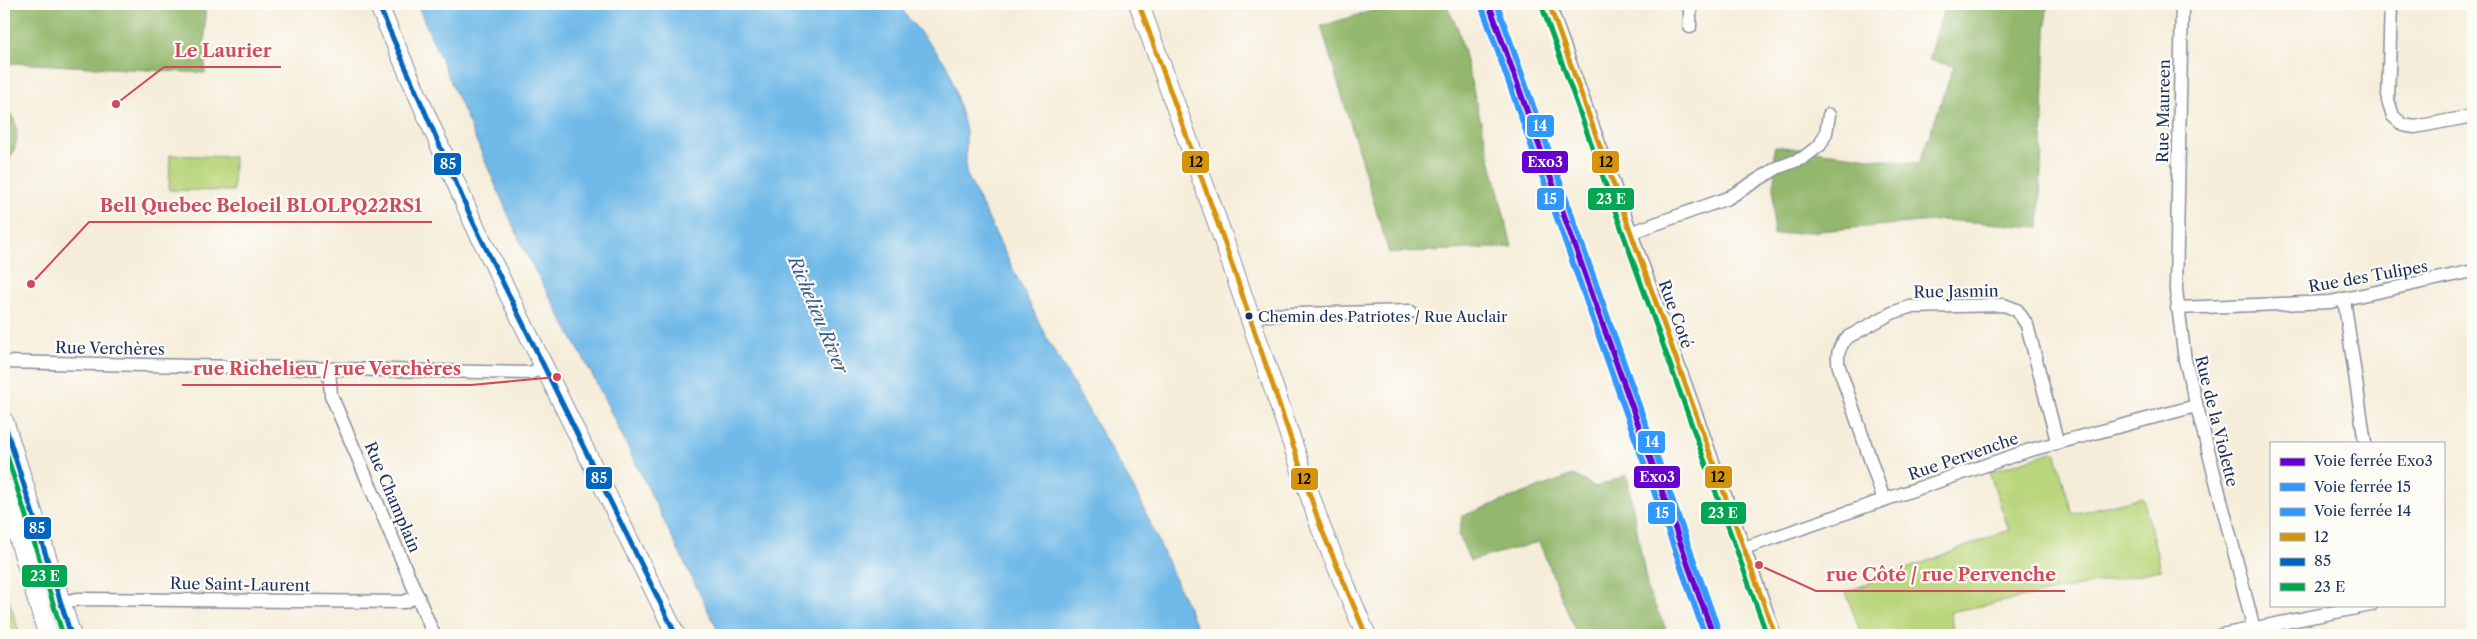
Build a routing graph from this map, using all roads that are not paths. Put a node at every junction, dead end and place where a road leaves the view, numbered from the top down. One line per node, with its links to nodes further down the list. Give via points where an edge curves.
1 (378, 4): 18 (main road, via 473,222)
2 (1139, 4): 16 (main road)
3 (1548, 4): 11 (street, Rue Coté)
4 (1690, 4): 7 (street)
5 (2182, 4): 10 (street, Rue Maureen)
6 (2390, 4): 9 (street, via 2388,100 2393,116 2402,125 2415,127)
7 (1690, 27)
8 (1829, 115): 11 (street, via 1820,145 1803,158 1777,168 1728,198)
9 (2473, 116)
10 (2177, 218): 14 (street, Rue de la Violette)
11 (1630, 233): 26 (street, Rue Coté)
12 (2473, 271): 13 (street, Rue des Tulipes)
13 (2344, 299): 14 (street, Rue des Tulipes, via 2318,303); 23 (street)
14 (2177, 308): 20 (street, Rue de la Violette, via 2182,348)
15 (1411, 311): 16 (street)
16 (1250, 318): 35 (main road, via 1328,548)
17 (4, 362): 19 (street, Rue Verchères)
18 (544, 367): 19 (street, Rue Verchères, via 530,373); 34 (main road)
19 (329, 370): 27 (street, Rue Champlain, via 331,395)
20 (2196, 406): 22 (street, Rue Pervenche); 30 (street, Rue de la Violette)
21 (4, 422): 28 (main road)
22 (2057, 441): 25 (street, Rue Pervenche); 25 (street, Rue Jasmin, via 2026,325 2017,310 2000,305 1898,310 1848,337 1838,354 1839,367)
23 (2366, 442)
24 (4, 488): 31 (main road)
25 (1884, 500): 26 (street, Rue Pervenche)
26 (1744, 548): 36 (street, Rue Coté)
27 (418, 596): 28 (street, Rue Saint-Laurent, via 404,602 79,599); 33 (street, Rue Champlain)
28 (62, 602): 32 (main road)
29 (2366, 606): 30 (street)
30 (2254, 629): 37 (street)
31 (48, 635)
32 (71, 635)
33 (434, 635)
34 (676, 635)
35 (1366, 635)
36 (1775, 635)
37 (2221, 635)

